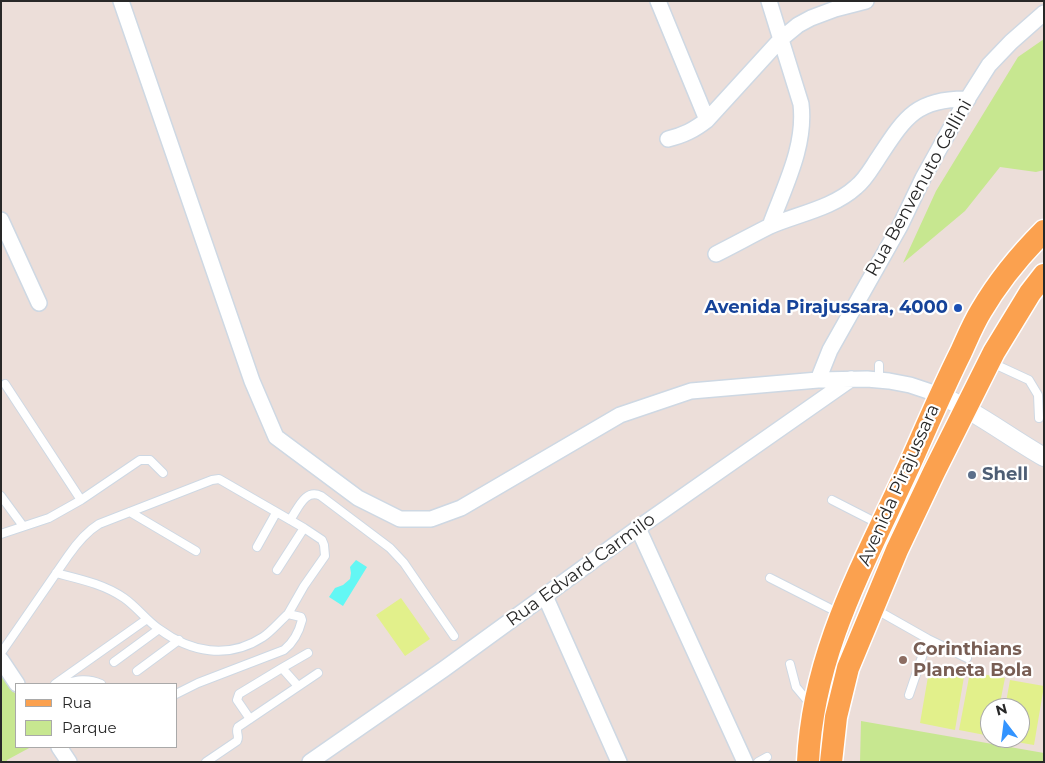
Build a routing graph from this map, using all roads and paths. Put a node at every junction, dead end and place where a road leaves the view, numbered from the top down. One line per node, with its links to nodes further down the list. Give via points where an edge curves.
1 (121, 1): 18 (street, via 252,381 276,438 358,498 400,519 431,519 461,508 620,415 691,391)
2 (658, 1): 8 (street)
3 (769, 1): 6 (street)
4 (866, 1): 6 (street, via 811,18)
5 (1044, 13): 7 (street, Rua Benvenuto Cellini, via 989,65)
6 (781, 39): 8 (street); 11 (street, via 803,120 792,168)
7 (968, 99): 11 (street, via 950,98 926,104 900,128 857,187 841,199); 18 (street, Rua Benvenuto Cellini, via 830,350)
8 (707, 120): 9 (street, via 684,135)
9 (668, 139)
10 (1, 220): 15 (street)
11 (770, 226): 13 (street)
12 (1044, 231): 20 (main road, Avenida Pirajussara, via 1005,275 981,312)
13 (716, 254)
14 (1044, 275): 16 (main road, Avenida Pirajussara, via 1025,300)
15 (39, 303)
16 (989, 362): 21 (main road, Avenida Pirajussara); 22 (lane, via 1029,380 1038,395)
17 (851, 379): 18 (street); 20 (street, via 879,373); 34 (street, Rua Edvard Carmilo)
18 (818, 380)
19 (5, 384): 26 (lane)
20 (940, 395): 21 (street); 31 (main road, Avenida Pirajussara)
21 (966, 408): 23 (street); 43 (main road, Avenida Pirajussara, via 919,503)
22 (1039, 418)
23 (1044, 457)
24 (163, 472): 26 (lane, via 150,460 142,459)
25 (1, 496): 32 (lane)
26 (81, 500): 32 (lane, via 48,518)
27 (832, 500): 31 (lane)
28 (130, 512): 29 (lane, via 219,479); 37 (lane); 39 (lane, via 92,528 78,541)
29 (276, 513): 30 (lane); 36 (lane)
30 (290, 520): 33 (lane); 47 (lane, via 305,496 322,496 390,548)
31 (881, 525): 42 (main road, Avenida Pirajussara)
32 (23, 526): 35 (lane)
33 (304, 528): 38 (lane); 44 (lane, via 322,540 325,556)
34 (638, 528): 41 (street, Rua Edvard Carmilo); 75 (street)
35 (1, 534)
36 (257, 547)
37 (196, 550)
38 (277, 570)
39 (56, 573): 45 (lane, via 89,581 123,597); 50 (lane)
40 (770, 578): 42 (lane)
41 (546, 596): 73 (street, Rua Edvard Carmilo); 74 (street)
42 (843, 608): 57 (main road, via 855,598 865,606 853,636); 67 (main road, Avenida Pirajussara, via 829,645)
43 (873, 608): 48 (lane); 57 (main road, Avenida Pirajussara)
44 (288, 614): 49 (lane, via 263,637 235,648 208,651); 65 (lane, via 300,617 302,621 295,638 284,650)
45 (147, 619): 46 (lane); 61 (lane)
46 (159, 629): 49 (lane); 54 (lane)
47 (454, 636)
48 (928, 639): 52 (lane); 66 (lane)
49 (179, 640): 58 (lane)
50 (1, 653)
51 (308, 653): 56 (lane)
52 (967, 658)
53 (1, 660): 60 (street)
54 (114, 662)
55 (790, 664): 67 (lane, via 796,687)
56 (282, 668): 64 (lane); 68 (lane, via 237,695)
57 (848, 668): 78 (main road, Avenida Pirajussara, via 836,717)
58 (137, 671)
59 (318, 673): 64 (lane)
60 (16, 683)
61 (56, 683)
62 (67, 683): 63 (lane, via 81,679)
63 (98, 683)
64 (298, 686): 68 (lane)
65 (178, 693)
66 (910, 695)
67 (814, 707): 77 (main road, Avenida Pirajussara)
68 (250, 718): 72 (lane, via 237,728 237,741)
69 (60, 748): 71 (street)
70 (767, 757): 76 (lane)
71 (69, 762)
72 (206, 762)
73 (310, 762)
74 (619, 762)
75 (745, 762)
76 (758, 762)
77 (808, 762)
78 (831, 762)

